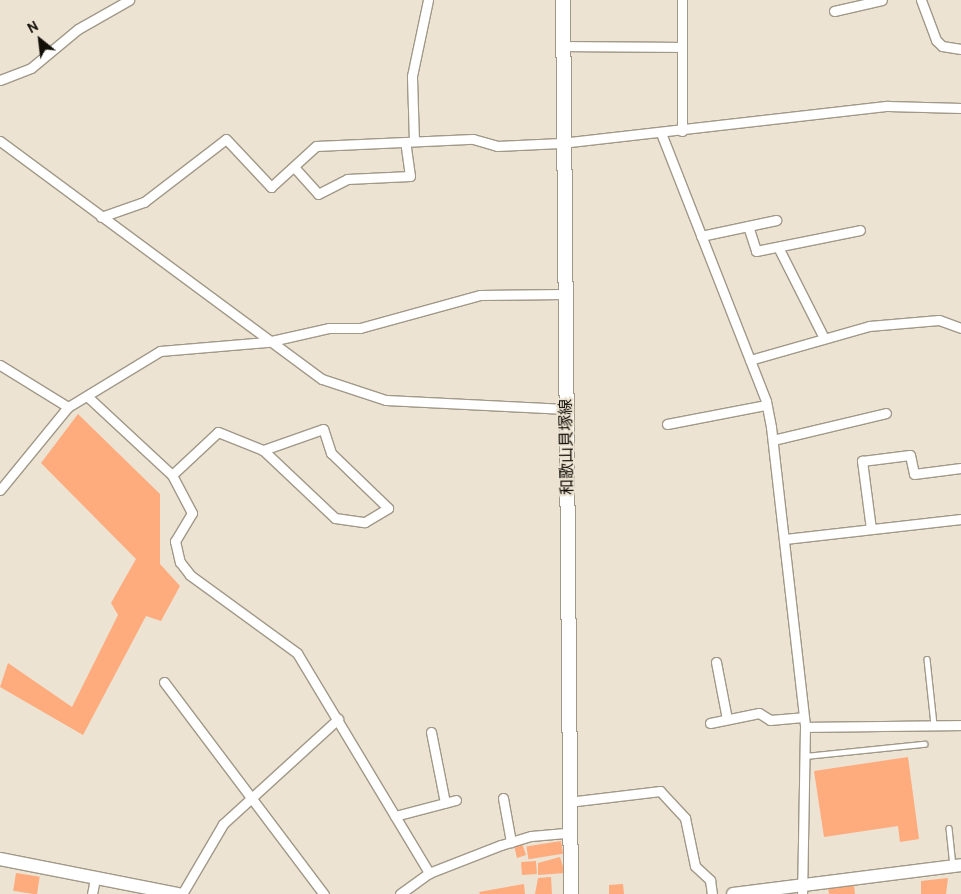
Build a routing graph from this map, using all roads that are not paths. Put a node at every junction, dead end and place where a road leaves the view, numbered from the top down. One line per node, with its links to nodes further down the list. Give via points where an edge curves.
1 (129, 0): 11 (street, via 78,29 31,68)
2 (428, 0): 16 (street, via 412,76)
3 (563, 0): 8 (main road, 和歌山貝塚線)
4 (682, 0): 9 (street)
5 (882, 0): 7 (street)
6 (921, 0): 10 (street, via 936,40 942,46)
7 (834, 11)
8 (562, 46): 9 (street); 17 (main road, 和歌山貝塚線)
9 (682, 47): 13 (street)
10 (961, 49)
11 (0, 80)
12 (961, 108): 13 (street, via 888,106)
13 (682, 131): 14 (street)
14 (661, 133): 17 (street); 23 (street)
15 (0, 141): 19 (street)
16 (410, 141): 17 (street, via 472,139 497,146); 18 (street, via 316,146); 18 (street, via 410,176 347,179 318,194)
17 (561, 143): 25 (main road, 和歌山貝塚線)
18 (294, 167): 19 (street, via 271,187 226,139 144,202)
19 (101, 217): 28 (street)
20 (776, 220): 21 (street)
21 (748, 226): 23 (street); 24 (street, via 756,252)
22 (860, 230): 24 (street)
23 (701, 236): 29 (street)
24 (778, 247): 27 (street)
25 (563, 294): 28 (street, via 480,295 420,315); 34 (main road, 和歌山貝塚線)
26 (961, 328): 27 (street, via 939,320 869,326)
27 (823, 336): 29 (street)
28 (267, 342): 31 (street, via 160,351); 34 (street, via 322,379 386,400)
29 (750, 360): 32 (street)
30 (0, 365): 33 (street)
31 (88, 397): 33 (street); 40 (street)
32 (766, 405): 36 (street); 37 (street)
33 (68, 407): 41 (street)
34 (566, 409): 61 (main road, 和歌山貝塚線)
35 (886, 413): 37 (street)
36 (667, 424)
37 (773, 440): 44 (street)
38 (263, 450): 38 (street, via 323,429 331,453 388,508 366,522 336,518); 40 (street, via 218,432)
39 (961, 468): 43 (street, via 914,474 910,455 862,461)
40 (172, 475): 49 (street, via 192,513 175,542 180,562 190,575 297,652)
41 (0, 490)
42 (961, 519): 43 (street)
43 (871, 530): 44 (street)
44 (785, 539): 48 (street)
45 (927, 659): 53 (lane)
46 (716, 662): 50 (street)
47 (164, 682): 58 (street)
48 (803, 717): 50 (street, via 770,720 759,713); 54 (street)
49 (338, 719): 58 (street); 63 (street)
50 (727, 719): 51 (street)
51 (710, 723)
52 (961, 724): 53 (street)
53 (934, 725): 54 (street)
54 (804, 727): 57 (street)
55 (431, 732): 62 (street)
56 (924, 744): 57 (lane)
57 (805, 756): 71 (street)
58 (250, 794): 73 (street, via 223,824); 74 (street)
59 (503, 798): 66 (street)
60 (456, 800): 62 (street)
61 (568, 802): 65 (main road, 和歌山貝塚線); 77 (street, via 660,791 685,818 695,866 710,880)
62 (446, 803): 63 (street)
63 (395, 816): 69 (street)
64 (949, 828): 68 (lane)
65 (568, 833): 66 (street); 76 (main road, 和歌山貝塚線)
66 (511, 842): 69 (street)
67 (0, 860): 70 (main road)
68 (957, 866): 71 (main road)
69 (429, 873): 75 (street)
70 (95, 878): 72 (street); 73 (main road)
71 (802, 890): 78 (main road)
72 (92, 894)
73 (180, 894)
74 (324, 894)
75 (400, 894)
76 (571, 894)
77 (712, 894)
78 (733, 894)

